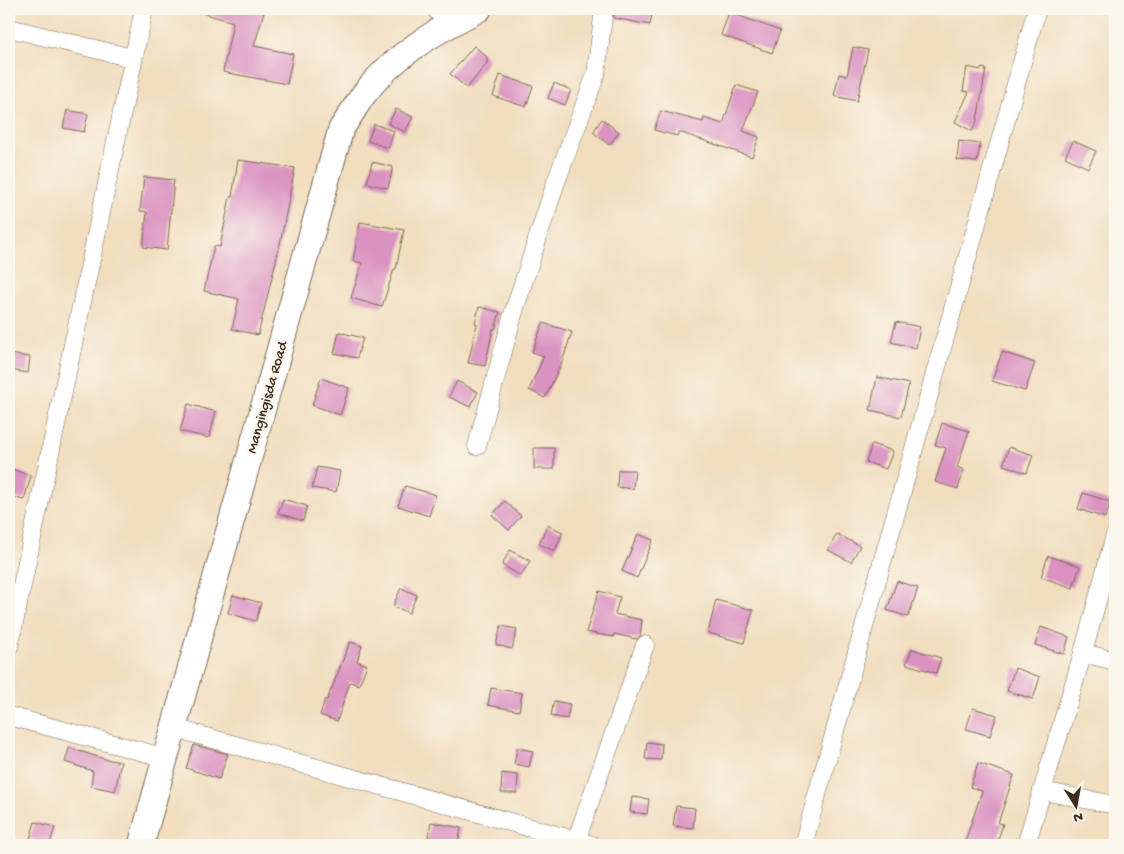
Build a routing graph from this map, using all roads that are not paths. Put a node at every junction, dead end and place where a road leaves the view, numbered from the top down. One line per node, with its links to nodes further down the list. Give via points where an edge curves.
1 (144, 9): 7 (street)
2 (479, 9): 5 (street, Mangingisda Road)
3 (604, 9): 8 (street, via 596,74 514,310)
4 (1037, 9): 21 (street)
5 (442, 17): 15 (street, Mangingisda Road, via 364,94 341,129)
6 (9, 28): 7 (street)
7 (132, 58): 11 (street)
8 (477, 446)
9 (1115, 535): 12 (street)
10 (644, 645): 19 (street)
11 (9, 647)
12 (1083, 653): 13 (street); 17 (street)
13 (1115, 661)
14 (9, 716): 16 (street)
15 (174, 728): 16 (street, Mangingisda Road); 19 (street)
16 (166, 758): 20 (street, Mangingisda Road)
17 (1042, 790): 18 (street); 22 (street)
18 (1115, 805)
19 (584, 843)
20 (141, 845)
21 (803, 845)
22 (1026, 845)

